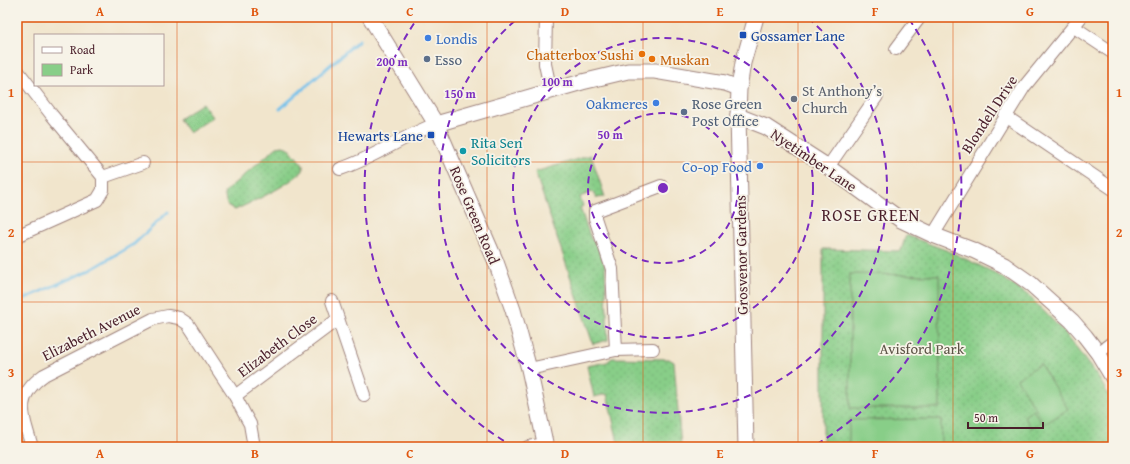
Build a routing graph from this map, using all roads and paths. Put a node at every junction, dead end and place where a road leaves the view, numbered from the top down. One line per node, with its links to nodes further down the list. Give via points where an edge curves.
1 (370, 17): 15 (street, Rose Green Road)
2 (546, 17): 11 (street, via 546,64)
3 (756, 17): 10 (street, Grosvenor Gardens)
4 (920, 17): 7 (street)
5 (1081, 17): 6 (street, Blondell Drive)
6 (1074, 27): 8 (street); 14 (street, Blondell Drive, via 1024,87)
7 (896, 50)
8 (1113, 54)
9 (17, 70): 19 (street)
10 (739, 88): 11 (street, via 725,83 641,70 628,71); 13 (street, Grosvenor Gardens)
11 (551, 92): 15 (street)
12 (877, 96): 17 (street)
13 (738, 116): 17 (street, Nyetimber Lane, via 766,127); 38 (street, Grosvenor Gardens)
14 (1005, 116): 21 (street); 23 (street, Blondell Drive)
15 (436, 124): 18 (street, via 418,130 357,164); 30 (street, Rose Green Road, via 496,262)
16 (142, 163): 19 (street)
17 (828, 167): 23 (street, Nyetimber Lane, via 901,220)
18 (340, 169)
19 (103, 177): 22 (street, via 103,190 97,200)
20 (661, 186): 28 (street, via 595,210 595,218 612,270)
21 (1113, 189)
22 (20, 235)
23 (933, 235): 29 (street, Nyetimber Lane, via 1004,265 1031,284 1072,321)
24 (332, 301): 25 (street, Elizabeth Close)
25 (338, 319): 32 (street, Elizabeth Close); 33 (street, Elizabeth Close)
26 (1113, 342): 29 (street)
27 (653, 349): 28 (street)
28 (616, 350): 30 (street)
29 (1098, 353): 31 (street, Nyetimber Lane)
30 (529, 369): 34 (street, Rose Green Road)
31 (1113, 378)
32 (364, 395)
33 (235, 396): 35 (street, Elizabeth Avenue, via 188,324 179,318 168,316 153,319 36,381 28,390 23,402 23,417); 36 (street, Elizabeth Avenue, via 250,424)
34 (546, 445): 37 (street)
35 (32, 447)
36 (254, 447)
37 (528, 447)
38 (746, 447)

